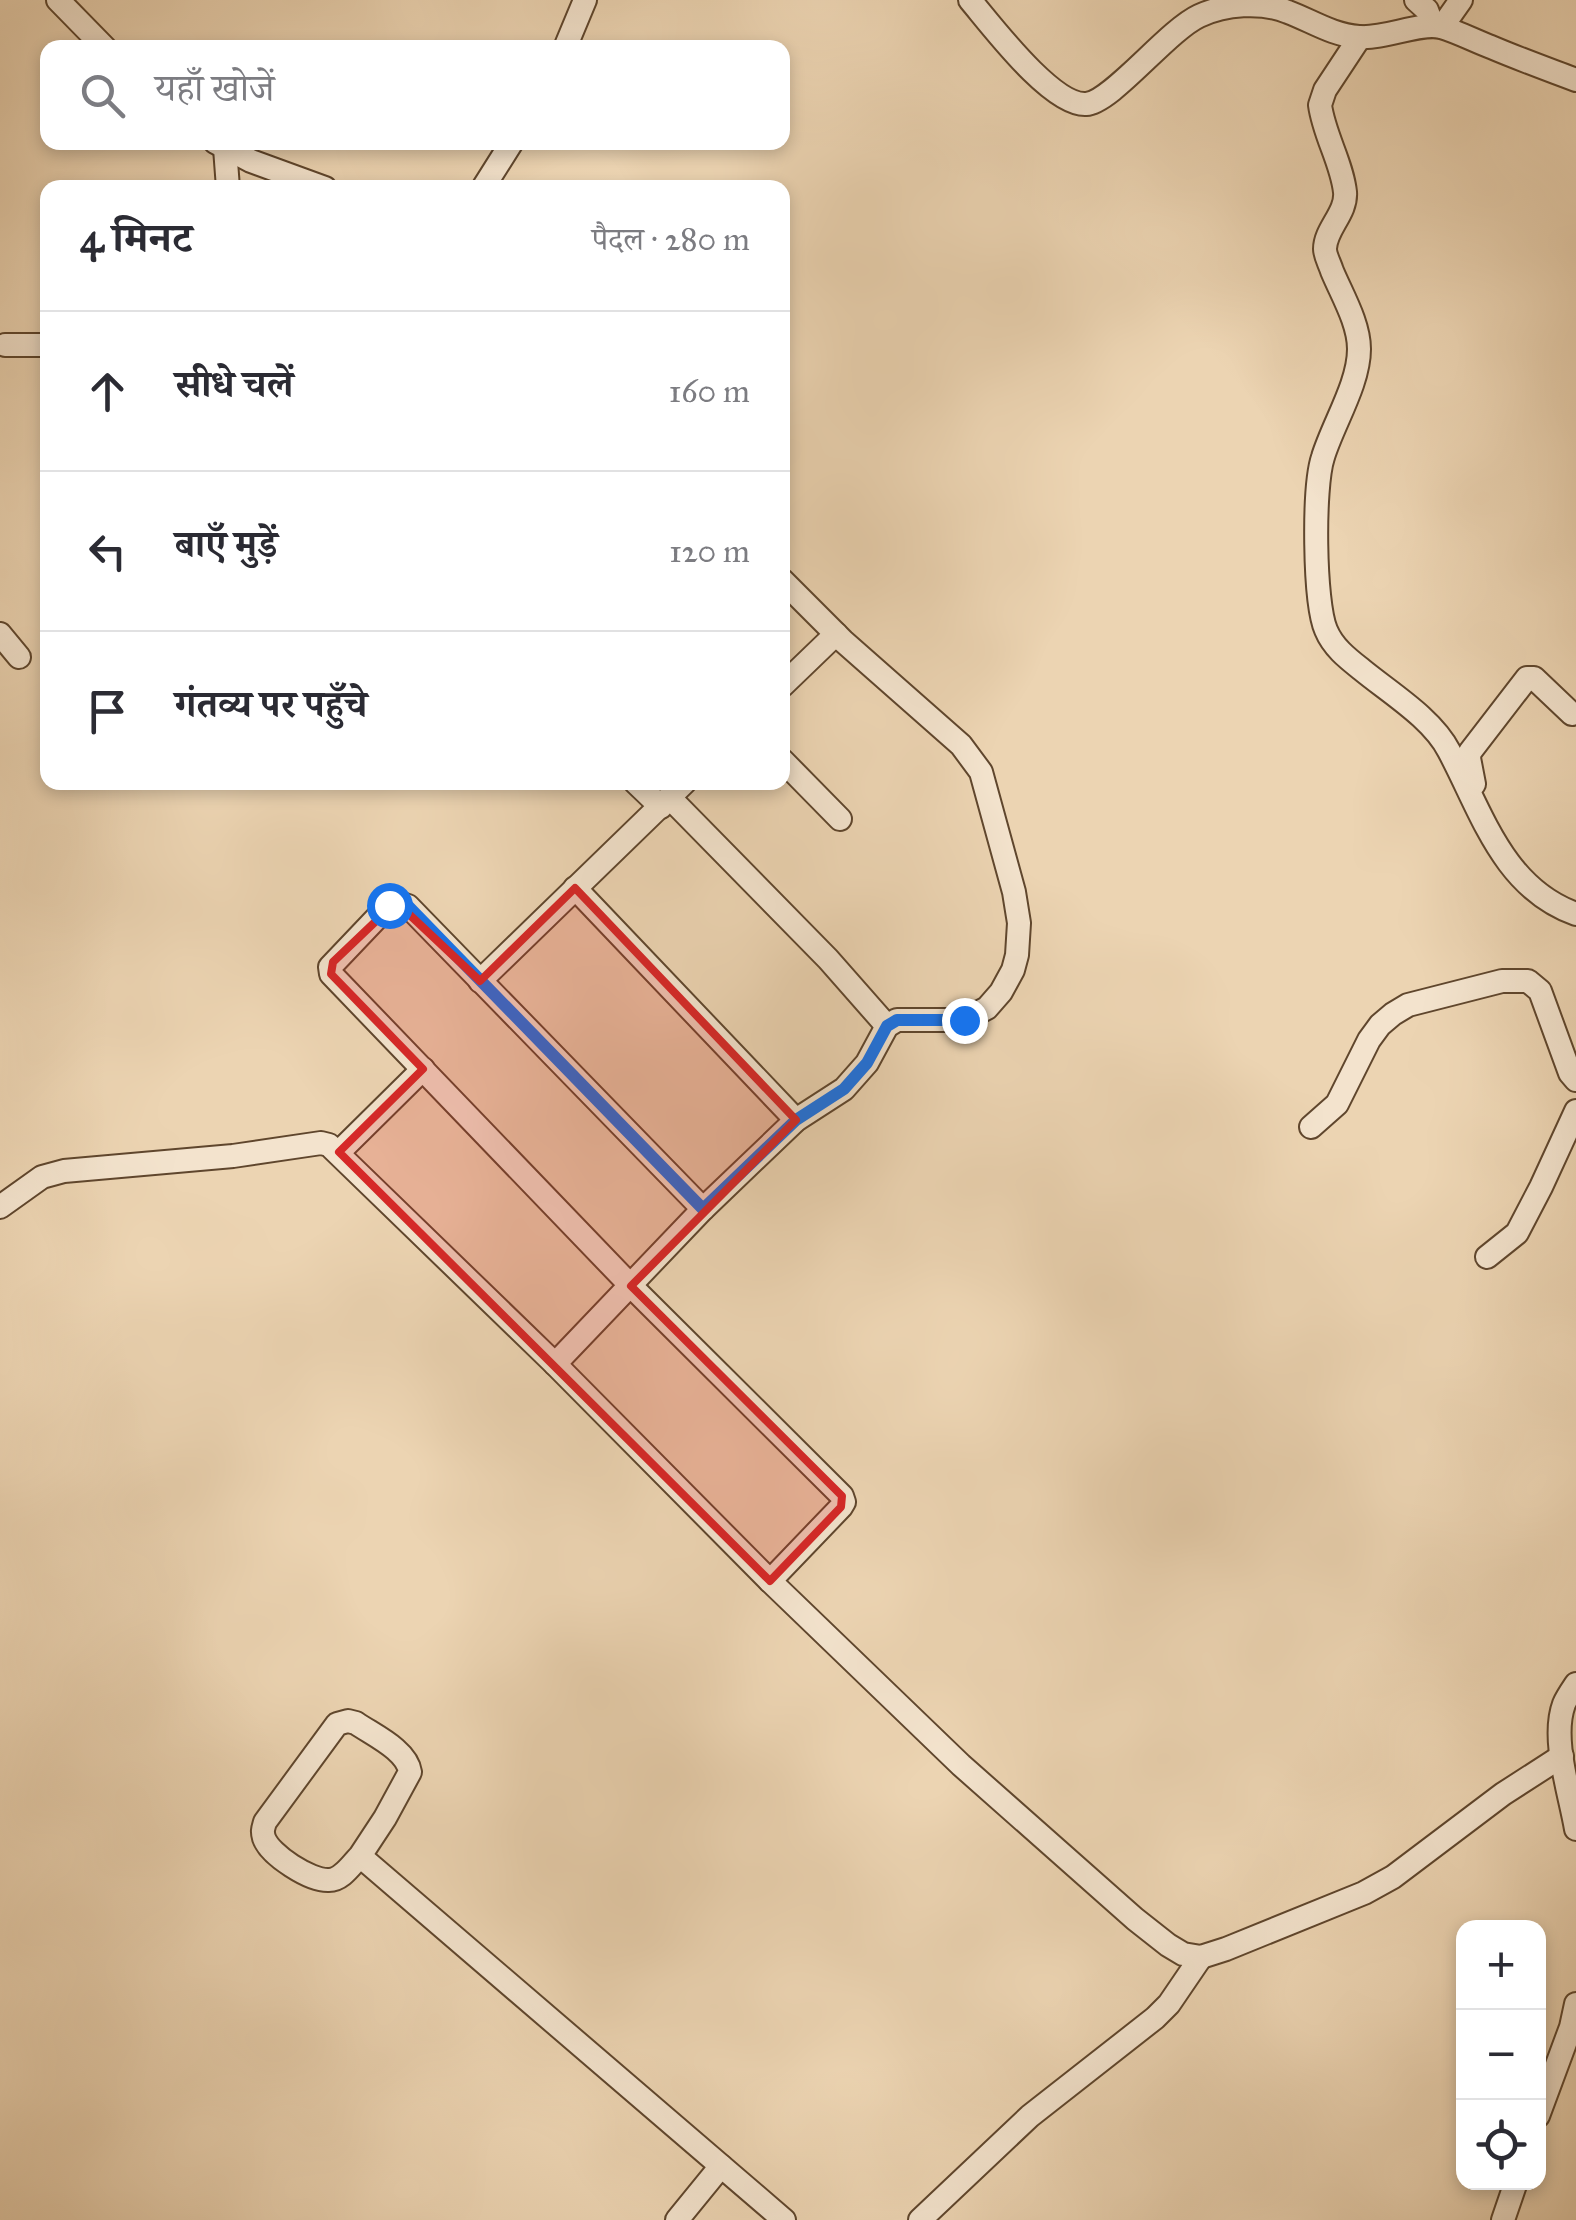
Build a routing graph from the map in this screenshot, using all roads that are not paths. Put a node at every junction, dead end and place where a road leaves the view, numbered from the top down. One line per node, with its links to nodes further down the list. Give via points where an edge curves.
1 (58, 0): 10 (street)
2 (586, 0): 11 (street)
3 (970, 0): 6 (street, via 1052,89 1088,105)
4 (1416, 0): 8 (street)
5 (1461, 0): 8 (street)
6 (1193, 10): 7 (street)
7 (1307, 10): 9 (street, via 1326,30)
8 (1438, 27): 9 (street); 12 (street)
9 (1360, 37): 29 (street, via 1320,105 1345,198 1325,251 1360,348 1320,469 1320,606 1336,647 1442,739)
10 (97, 40)
11 (568, 40)
12 (1576, 80)
13 (221, 150): 16 (street)
14 (231, 150): 17 (street)
15 (507, 150): 18 (street)
16 (227, 180)
17 (299, 180)
18 (488, 180)
19 (6, 344): 20 (street)
20 (40, 345)
21 (790, 588): 23 (street)
22 (0, 634): 24 (street)
23 (836, 634): 25 (street); 34 (street, via 976,763 1019,923 1013,970 987,1008 964,1020 897,1020)
24 (20, 656)
25 (790, 678)
26 (1572, 714): 29 (street, via 1526,678 1470,752)
27 (790, 768): 30 (street)
28 (672, 796): 31 (street); 34 (street)
29 (1470, 797): 32 (street, via 1526,883)
30 (840, 820)
31 (575, 888): 33 (street); 38 (street)
32 (1576, 914)
33 (480, 981): 35 (street, via 408,906 396,902 330,967); 42 (street)
34 (887, 1026): 38 (street, via 844,1089)
35 (423, 1069): 40 (street); 44 (street)
36 (1576, 1080): 39 (street, via 1540,990 1528,981 1502,980 1393,1014 1369,1040 1336,1104)
37 (1576, 1111): 43 (street, via 1517,1232)
38 (796, 1120): 42 (street)
39 (1311, 1127)
40 (339, 1152): 41 (street, via 321,1143 64,1171 42,1177); 45 (street)
41 (0, 1206)
42 (703, 1209): 44 (street)
43 (1487, 1257)
44 (631, 1286): 45 (street); 46 (street, via 842,1496 841,1507)
45 (555, 1364): 46 (street)
46 (770, 1582): 51 (street, via 1048,1845 1168,1945)
47 (1576, 1684): 48 (street, via 1560,1722)
48 (1562, 1756): 49 (street); 51 (street, via 1393,1877)
49 (1576, 1829)
50 (360, 1856): 50 (street, via 410,1772 397,1752 348,1720 337,1724 262,1832 288,1863 319,1879 334,1880); 54 (street)
51 (1201, 1957): 56 (street, via 1155,2018 1030,2116)
52 (1574, 2020): 53 (street)
53 (1544, 2100)
54 (722, 2166): 57 (street); 58 (street)
55 (1513, 2190): 61 (street)
56 (949, 2193): 59 (street); 60 (street)
57 (677, 2220)
58 (784, 2220)
59 (920, 2220)
60 (945, 2220)
61 (1504, 2220)

